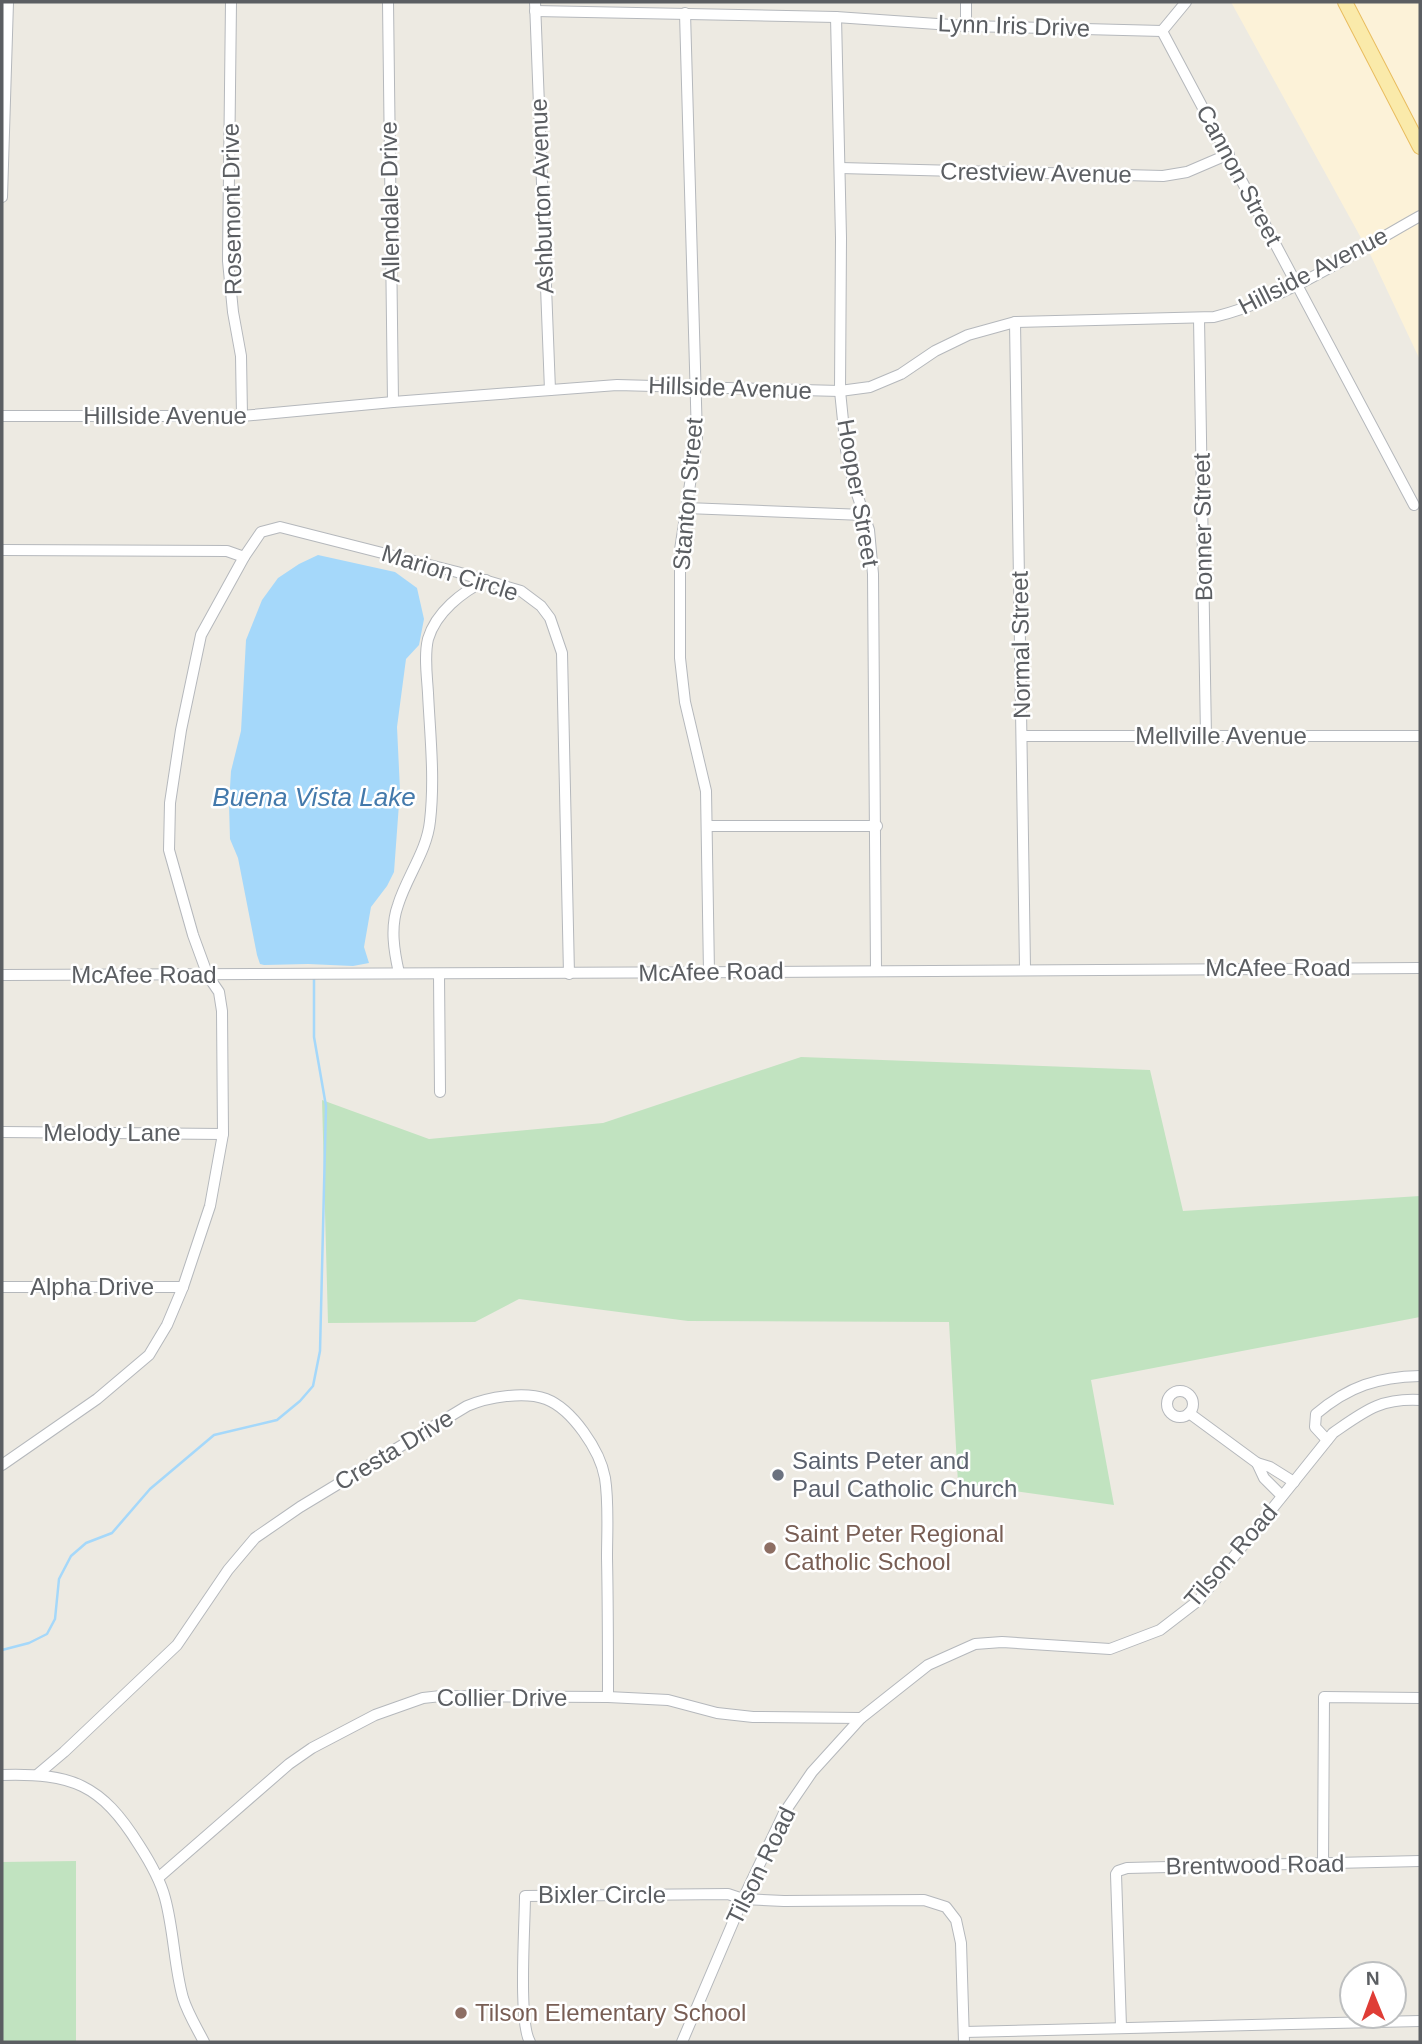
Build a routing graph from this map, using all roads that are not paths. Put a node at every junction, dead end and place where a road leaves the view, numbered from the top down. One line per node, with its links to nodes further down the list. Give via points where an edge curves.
1 (8, 2): 15 (street)
2 (231, 2): 26 (street, Rosemont Drive, via 229,261 241,356)
3 (388, 2): 24 (street, Allendale Drive)
4 (966, 2): 10 (street)
5 (1186, 2): 11 (street)
6 (1345, 2): 12 (main road)
7 (535, 6): 8 (street, Lynn Iris Drive); 22 (street, Ashburton Avenue)
8 (685, 13): 9 (street, Lynn Iris Drive); 21 (street, Stanton Street)
9 (836, 17): 10 (street, Lynn Iris Drive); 14 (street, Hooper Street)
10 (966, 26): 11 (street, Lynn Iris Drive)
11 (1162, 31): 13 (street, Cannon Street)
12 (1420, 147)
13 (1229, 154): 14 (street, Crestview Avenue, via 1187,172 1163,176); 18 (street, Cannon Street)
14 (840, 168): 23 (street, Hooper Street)
15 (2, 180): 16 (street)
16 (2, 197)
17 (1420, 216): 18 (street, Hillside Avenue)
18 (1296, 284): 19 (street, Hillside Avenue, via 1240,311); 27 (street, Cannon Street)
19 (1199, 318): 20 (street, Hillside Avenue); 35 (street, Bonner Street)
20 (1015, 322): 23 (street, Hillside Avenue, via 968,335 870,387); 33 (street, Normal Street)
21 (695, 385): 22 (street, Hillside Avenue); 23 (street, Hillside Avenue); 28 (street, Stanton Street, via 697,438)
22 (550, 390): 24 (street, Hillside Avenue)
23 (841, 391): 29 (street, Hooper Street, via 846,450)
24 (393, 402): 26 (street, Hillside Avenue)
25 (2, 416): 26 (street, Hillside Avenue)
26 (242, 416)
27 (1414, 505)
28 (686, 508): 29 (street); 36 (street, Stanton Street, via 680,550 680,658 685,702 706,791)
29 (864, 515): 37 (street, Hooper Street, via 873,575)
30 (2, 550): 31 (street, via 228,551)
31 (244, 557): 32 (street, Marion Circle, via 261,532 280,527); 46 (street, Marion Circle, via 201,635 170,803 169,850)
32 (486, 580): 41 (street, via 442,612 428,641 432,802 427,839 395,915); 45 (street, Marion Circle, via 521,591 541,606 562,653)
33 (1023, 736): 35 (street, Mellville Avenue); 38 (street, Normal Street)
34 (1420, 736): 35 (street, Mellville Avenue)
35 (1206, 737)
36 (708, 826): 37 (street); 42 (street, Stanton Street)
37 (877, 826): 40 (street, Hooper Street)
38 (1025, 968): 39 (street, McAfee Road); 40 (street, McAfee Road)
39 (1420, 968)
40 (876, 970): 42 (street, McAfee Road)
41 (399, 973): 43 (street, McAfee Road); 46 (street, McAfee Road)
42 (709, 973): 45 (street, McAfee Road)
43 (439, 974): 45 (street, McAfee Road); 47 (street)
44 (2, 975): 46 (street, McAfee Road)
45 (569, 975)
46 (208, 976): 49 (street, Marion Circle, via 219,992 222,1011)
47 (440, 1092)
48 (2, 1132): 49 (street, Melody Lane)
49 (223, 1134): 51 (street, Marion Circle, via 210,1206)
50 (2, 1287): 51 (street, Alpha Drive)
51 (183, 1287): 57 (street, Marion Circle, via 149,1355 97,1399)
52 (1420, 1376): 55 (street, via 1389,1377 1334,1399 1317,1414 1315,1427)
53 (1420, 1400): 55 (street, Tilson Road, via 1382,1402)
54 (1189, 1413): 56 (street)
55 (1327, 1440): 58 (street, Tilson Road)
56 (1258, 1463): 58 (street); 59 (street)
57 (2, 1465)
58 (1294, 1482): 59 (street, Tilson Road)
59 (1282, 1496): 62 (street, Tilson Road, via 1199,1600 1160,1630 1110,1649 975,1644 928,1665)
60 (608, 1697): 62 (street, Collier Drive, via 667,1700 752,1717); 63 (street, Cresta Drive, via 607,1517 598,1455 586,1434 557,1404 538,1397 492,1399 467,1406 255,1538 177,1645); 67 (street, Collier Drive, via 441,1696 397,1706 350,1727 289,1764)
61 (1420, 1698): 66 (street, via 1324,1697)
62 (861, 1718): 68 (street, Tilson Road, via 812,1772 785,1812)
63 (38, 1774): 64 (street); 67 (street, via 79,1783 102,1798 132,1833)
64 (2, 1775)
65 (1420, 1861): 66 (street, Brentwood Road)
66 (1323, 1864): 70 (street, Brentwood Road, via 1122,1869 1115,1874)
67 (158, 1878): 72 (street, via 170,1916 183,1997)
68 (743, 1899): 71 (street, via 924,1900 946,1907 957,1920 961,1936); 73 (street, Bixler Circle, via 728,1894 525,1896 523,2013); 74 (street, Tilson Road)
69 (1420, 2021): 70 (street)
70 (1121, 2028): 71 (street)
71 (964, 2037)
72 (204, 2042)
73 (530, 2042)
74 (682, 2042)

